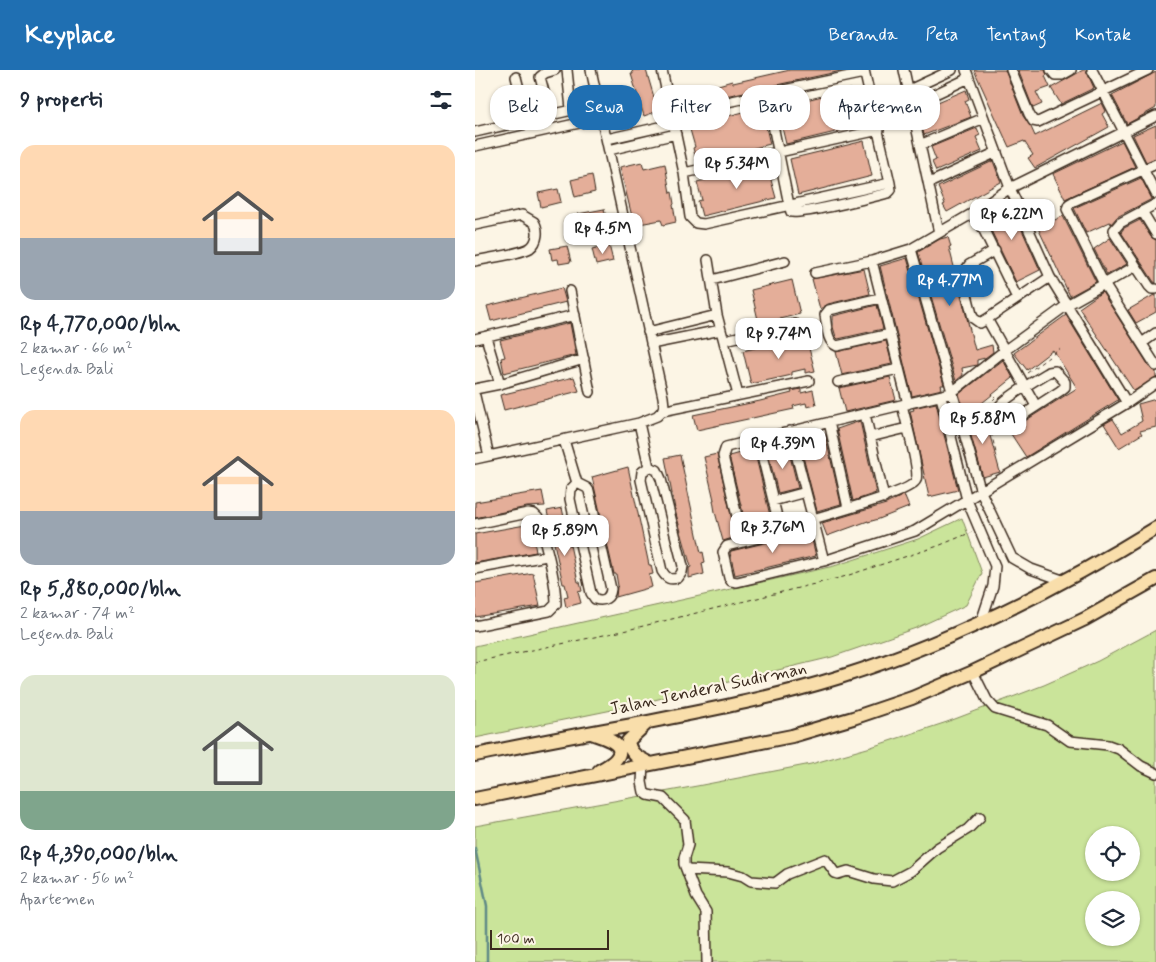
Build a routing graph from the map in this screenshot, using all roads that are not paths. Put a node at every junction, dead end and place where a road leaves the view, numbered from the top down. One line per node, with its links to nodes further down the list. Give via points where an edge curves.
1 (555, 70): 16 (street, via 540,77)
2 (567, 70): 17 (street)
3 (591, 70): 18 (street)
4 (662, 70): 19 (street)
5 (904, 70): 22 (street)
6 (953, 70): 23 (street)
7 (1011, 70): 25 (street, via 1033,121 1038,122)
8 (1051, 70): 9 (street, via 1055,75)
9 (1071, 70)
10 (1092, 70): 25 (street)
11 (1148, 70): 25 (street)
12 (864, 72): 20 (street); 21 (street)
13 (968, 74): 24 (street); 27 (street)
14 (517, 77): 15 (street)
15 (519, 85)
16 (542, 85)
17 (569, 85)
18 (595, 85)
19 (665, 85)
20 (809, 85)
21 (867, 85)
22 (908, 85)
23 (920, 85)
24 (940, 90)
25 (1103, 92): 37 (street)
26 (1156, 116): 37 (street)
27 (984, 118): 40 (street); 44 (street)
28 (652, 125): 39 (street)
29 (567, 126): 41 (street)
30 (490, 129): 36 (street)
31 (605, 130): 39 (street)
32 (674, 130): 38 (street)
33 (774, 130): 43 (street)
34 (879, 130): 43 (street); 52 (street, via 890,184)
35 (917, 130): 40 (street)
36 (475, 132)
37 (1125, 132): 46 (street); 49 (street)
38 (675, 134): 42 (street); 47 (street)
39 (607, 139): 42 (street)
40 (920, 145): 48 (street)
41 (475, 146)
42 (609, 150): 79 (street)
43 (778, 152): 47 (street); 52 (street)
44 (997, 152): 48 (street); 49 (street)
45 (1156, 164): 46 (street)
46 (1144, 170): 50 (street); 68 (street, via 1074,200 1067,209)
47 (684, 173): 52 (street, via 690,217 696,223 704,224)
48 (929, 183): 56 (street)
49 (1010, 188): 54 (street); 66 (street)
50 (1156, 194)
51 (1156, 204): 53 (street)
52 (789, 205)
53 (1142, 211): 57 (street); 64 (street, via 1114,230)
54 (975, 212): 56 (street); 59 (street)
55 (475, 224): 61 (street, via 522,215 534,222 537,234 534,244 527,250)
56 (939, 233): 58 (street)
57 (1156, 234)
58 (911, 249): 63 (street); 98 (street)
59 (995, 250): 72 (street); 76 (street, via 969,265 962,275 973,318 980,322)
60 (708, 260): 67 (street)
61 (475, 261)
62 (785, 261): 67 (street)
63 (872, 261): 65 (street); 71 (street)
64 (1136, 266): 68 (street); 69 (street, via 1149,286)
65 (815, 273)
66 (1050, 277): 72 (street); 73 (street)
67 (712, 280): 75 (street)
68 (1104, 284): 73 (street); 85 (street)
69 (1156, 289)
70 (570, 291): 74 (street)
71 (880, 298): 80 (street); 80 (street, via 829,310 825,315 829,339 837,346)
72 (1017, 298): 76 (street)
73 (1067, 305): 87 (street); 102 (street)
74 (575, 315): 82 (street); 88 (street)
75 (717, 315): 78 (street); 79 (street)
76 (987, 319): 87 (street)
77 (795, 324): 84 (street)
78 (721, 330): 84 (street); 86 (street)
79 (648, 332): 86 (street)
80 (890, 334): 90 (street)
81 (1156, 334): 85 (street)
82 (486, 337): 83 (street); 94 (street)
83 (475, 339)
84 (725, 340): 99 (street)
85 (1141, 343): 89 (street)
86 (651, 344): 105 (street, via 663,397)
87 (1004, 351): 95 (street); 98 (street)
88 (584, 359): 94 (street); 97 (street)
89 (1156, 366)
90 (899, 369): 92 (street); 103 (street)
91 (809, 381): 99 (street)
92 (838, 382)
93 (1156, 383): 102 (street)
94 (500, 384): 96 (street)
95 (1026, 387): 104 (street); 104 (street, via 1055,370 1065,382 1065,387); 104 (street, via 1000,405 999,420 1003,425 1009,424)
96 (475, 390)
97 (590, 392)
98 (951, 393): 101 (street); 119 (street)
99 (738, 395): 105 (street)
100 (475, 396): 115 (street)
101 (941, 397): 103 (street); 121 (street)
102 (1127, 403): 119 (street)
103 (905, 405): 106 (street); 109 (street)
104 (1036, 406)
105 (662, 412): 108 (street)
106 (865, 414): 107 (street); 111 (street)
107 (829, 422): 110 (street); 123 (street)
108 (639, 423): 113 (street); 116 (street)
109 (907, 428): 111 (street); 120 (street, via 917,478 911,486)
110 (790, 431): 112 (street); 118 (street)
111 (870, 437): 120 (street)
112 (758, 439): 122 (street); 128 (street, via 726,447 723,456)
113 (564, 440): 115 (street); 117 (street)
114 (476, 455): 115 (street)
115 (489, 456)
116 (649, 466): 116 (street, via 657,470 661,478 683,566 678,578 671,580 665,578 662,571 641,480)
117 (577, 483): 117 (street, via 589,491 611,589 607,598 598,600 591,593 570,499 571,489)
118 (806, 492): 122 (street); 124 (street)
119 (981, 492): 121 (street); 130 (street)
120 (883, 498): 123 (street)
121 (967, 500): 131 (street, via 915,532); 132 (street)
122 (773, 501): 127 (street)
123 (848, 508): 124 (street)
124 (814, 522): 127 (street); 131 (street)
125 (475, 524): 129 (street, via 535,514)
126 (1156, 528): 135 (highway, Jalan Jenderal Sudirman)
127 (781, 533): 128 (street)
128 (743, 542): 131 (street, via 727,546 723,552 729,578 733,582)
129 (547, 556): 133 (street); 137 (street, via 556,596 554,608)
130 (1012, 558): 132 (street); 135 (street, via 1031,569)
131 (824, 561)
132 (995, 566): 136 (street, via 993,586)
133 (475, 569)
134 (1156, 579): 138 (highway, via 1085,618)
135 (1065, 581): 136 (highway, Jalan Jenderal Sudirman)
136 (981, 622): 139 (highway, Jalan Jenderal Sudirman, via 840,677 727,707)
137 (475, 626)
138 (973, 672): 142 (highway, via 911,698 792,736); 143 (street, via 995,709 1047,726 1070,740 1119,749)
139 (648, 722): 140 (highway, Jalan Jenderal Sudirman); 142 (highway, via 628,742 633,755)
140 (588, 733): 141 (highway, Jalan Jenderal Sudirman); 144 (highway, via 613,741 619,752 616,759)
141 (475, 756)
142 (647, 764): 144 (highway); 147 (street, via 642,782 644,792 663,798 685,820 688,846 684,858)
143 (1156, 774)
144 (593, 775): 145 (highway)
145 (475, 799)
146 (980, 817): 147 (street, via 968,829 892,882 848,871 838,874 825,859 787,874 775,883 751,881 736,873)
147 (687, 870): 148 (street, via 696,896 706,912)
148 (707, 962)

